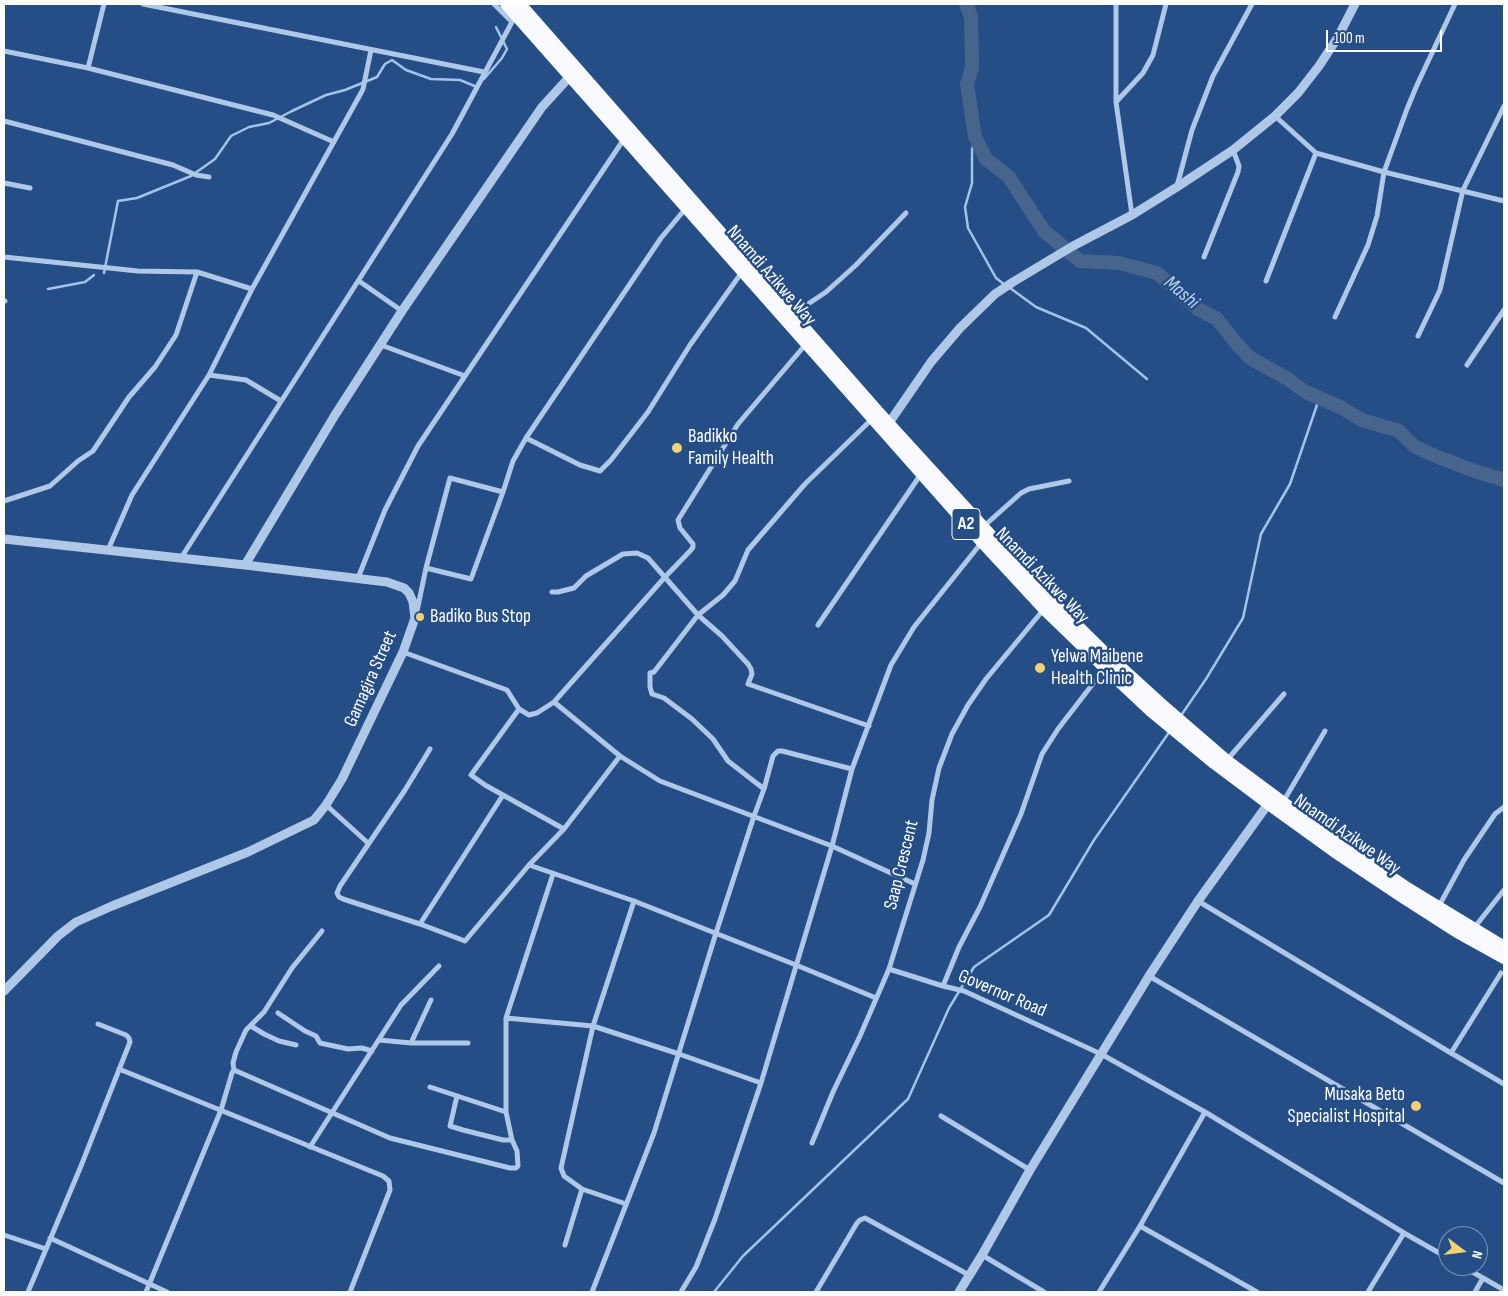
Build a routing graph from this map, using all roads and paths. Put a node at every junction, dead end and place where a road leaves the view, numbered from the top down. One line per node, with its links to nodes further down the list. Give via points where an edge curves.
1 (104, 4): 13 (street)
2 (143, 4): 11 (street)
3 (494, 4): 14 (street, via 512,22)
4 (506, 4): 15 (highway, Nnamdi Azikwe Way / A2)
5 (520, 4): 15 (highway, Nnamdi Azikwe Way / A2)
6 (1116, 4): 16 (street)
7 (1166, 4): 16 (street, via 1153,56 1143,73)
8 (1252, 4): 27 (street, via 1213,76 1192,130)
9 (1355, 4): 18 (street, via 1319,66)
10 (1456, 4): 24 (street, via 1416,85)
11 (371, 50): 14 (street); 21 (street, via 364,86)
12 (4, 52): 13 (street)
13 (88, 68): 21 (street, via 273,114)
14 (484, 72): 38 (street, via 452,134)
15 (573, 72): 20 (highway, Nnamdi Azikwe Way / A2); 41 (street, via 542,107); 43 (highway, Nnamdi Azikwe Way / A2)
16 (1116, 102): 33 (street)
17 (1504, 106): 29 (street)
18 (1275, 116): 22 (street); 23 (street)
19 (4, 121): 25 (street)
20 (625, 138): 31 (highway, Nnamdi Azikwe Way / A2); 50 (street)
21 (334, 142): 40 (street)
22 (1233, 150): 27 (street); 34 (street, via 1238,172)
23 (1316, 153): 24 (street); 39 (street)
24 (1384, 172): 29 (street); 44 (street, via 1377,216 1368,245)
25 (209, 176)
26 (4, 183): 28 (street)
27 (1177, 187): 33 (street)
28 (30, 188)
29 (1463, 190): 30 (street); 45 (street, via 1440,290)
30 (1504, 201)
31 (686, 207): 37 (highway, Nnamdi Azikwe Way / A2); 54 (street, via 661,238)
32 (906, 213): 43 (street, via 826,292)
33 (1132, 215): 53 (street, via 1073,246 996,294 960,328 931,362)
34 (1204, 257)
35 (4, 258): 36 (street, via 138,271)
36 (196, 272): 40 (street); 58 (street, via 176,335 155,367 129,397 104,438 50,486)
37 (743, 272): 46 (highway, Nnamdi Azikwe Way / A2); 54 (street, via 690,345 648,412 600,471 580,465)
38 (359, 281): 41 (street); 51 (street)
39 (1266, 281)
40 (252, 289): 49 (street)
41 (402, 310): 47 (street)
42 (1504, 310): 48 (street)
43 (793, 314): 53 (highway, Nnamdi Azikwe Way / A2)
44 (1335, 317)
45 (1418, 336)
46 (806, 344): 52 (highway, Nnamdi Azikwe Way / A2); 66 (street, via 738,424 678,520 693,547)
47 (381, 345): 50 (street); 64 (street)
48 (1467, 365)
49 (209, 375): 51 (street, via 246,380); 62 (street, via 132,495)
50 (465, 376): 67 (street, via 418,446 385,510)
51 (281, 401): 63 (street)
52 (872, 419): 55 (highway, Nnamdi Azikwe Way / A2); 70 (street, via 805,484 748,550 735,581)
53 (889, 423): 59 (highway, Nnamdi Azikwe Way / A2)
54 (526, 438): 57 (street, via 513,460)
55 (921, 473): 61 (highway, Nnamdi Azikwe Way / A2); 72 (street)
56 (1069, 481): 59 (street, via 1021,493)
57 (503, 492): 65 (street, via 471,580); 65 (street, via 450,478)
58 (4, 501)
59 (982, 527): 82 (highway, Nnamdi Azikwe Way / A2, via 1104,652)
60 (4, 540): 62 (street, Gamagira Street)
61 (982, 542): 69 (highway, Nnamdi Azikwe Way / A2); 78 (street, via 914,627 891,665)
62 (108, 550): 63 (street, Gamagira Street)
63 (181, 559): 64 (street, Gamagira Street)
64 (244, 565): 67 (street, Gamagira Street)
65 (426, 568): 71 (street)
66 (665, 577): 68 (street, via 648,558 636,553 623,554 586,576 574,588); 70 (street); 76 (street)
67 (358, 578): 71 (street, Gamagira Street, via 404,588 413,602)
68 (552, 592)
69 (1044, 609): 74 (highway, Nnamdi Azikwe Way / A2); 95 (street, Saap Crescent, via 986,679 952,734 937,776 923,860)
70 (698, 615): 78 (street, via 748,664 752,674 748,684); 84 (street, via 650,673 652,694 664,698 692,719 713,739 728,761)
71 (415, 618): 73 (street, Gamagira Street)
72 (818, 625)
73 (403, 652): 77 (street, via 508,690); 87 (street, Gamagira Street, via 342,779)
74 (1105, 668): 86 (highway, Nnamdi Azikwe Way / A2, via 1214,763); 111 (street, via 1042,754 1020,814)
75 (1284, 694): 82 (street)
76 (554, 702): 77 (street, via 537,714 529,715); 81 (street)
77 (519, 709): 85 (street, via 471,775)
78 (869, 726): 83 (street)
79 (1325, 731): 86 (street)
80 (430, 749): 91 (street)
81 (620, 756): 89 (street, via 660,782); 90 (street)
82 (1226, 760): 86 (highway, Nnamdi Azikwe Way / A2)
83 (852, 769): 84 (street, via 778,751 773,756); 92 (street)
84 (764, 789): 89 (street)
85 (503, 795): 90 (street); 100 (street)
86 (1275, 801): 98 (street); 99 (highway, Nnamdi Azikwe Way / A2); 105 (highway, Nnamdi Azikwe Way / A2, via 1335,852 1456,932)
87 (326, 805): 91 (street); 112 (street, Gamagira Street, via 314,820 248,852 76,922)
88 (1504, 807): 99 (street, via 1495,814 1474,845)
89 (754, 816): 92 (street); 103 (street)
90 (564, 829): 93 (street)
91 (368, 843): 100 (street, via 338,890 339,897)
92 (832, 846): 95 (street); 106 (street)
93 (529, 865): 94 (street); 100 (street, via 465,941)
94 (553, 874): 97 (street); 116 (street)
95 (915, 884): 108 (street, Saap Crescent)
96 (1504, 890): 101 (street)
97 (634, 901): 103 (street); 119 (street)
98 (1198, 901): 110 (street); 127 (street)
99 (1438, 907): 101 (highway, Nnamdi Azikwe Way / A2)
100 (420, 924)
101 (1473, 929): 104 (highway, Nnamdi Azikwe Way / A2)
102 (322, 931): 118 (street)
103 (716, 934): 106 (street); 125 (street)
104 (1504, 947)
105 (1504, 958)
106 (796, 965): 113 (street); 130 (street)
107 (439, 966): 120 (street, via 401,1005)
108 (889, 969): 111 (street, Governor Road); 113 (street, Saap Crescent)
109 (1502, 973): 127 (street)
110 (1149, 976): 126 (street); 143 (street)
111 (943, 986): 126 (street, Governor Road, via 964,991)
112 (4, 991)
113 (876, 998): 140 (street, Saap Crescent)
114 (432, 1000): 121 (street)
115 (278, 1013): 124 (street, via 316,1036 320,1043)
116 (506, 1018): 119 (street); 136 (street)
117 (98, 1024): 128 (street, via 130,1038)
118 (251, 1026): 123 (street); 129 (street, via 236,1052)
119 (593, 1026): 125 (street); 144 (street, via 561,1168 564,1176)
120 (379, 1040): 121 (street); 124 (street)
121 (410, 1043): 122 (street)
122 (468, 1043)
123 (296, 1046)
124 (372, 1051): 135 (street)
125 (679, 1054): 130 (street); 145 (street, via 654,1133)
126 (1101, 1054): 137 (street, Governor Road); 142 (street)
127 (1451, 1054): 131 (street)
128 (119, 1069): 134 (street); 149 (street)
129 (234, 1070): 134 (street); 135 (street)
130 (761, 1083): 164 (street, via 715,1219)
131 (1504, 1084)
132 (430, 1087): 133 (street)
133 (457, 1096): 136 (street); 139 (street, via 450,1126)
134 (221, 1110): 141 (street); 157 (street)
135 (331, 1112): 139 (street, via 390,1138 516,1168 518,1151); 141 (street)
136 (506, 1112): 139 (street)
137 (1205, 1112): 146 (street); 147 (street, Governor Road)
138 (941, 1116): 142 (street)
139 (512, 1140)
140 (812, 1142)
141 (310, 1147): 162 (street, via 389,1181 390,1190)
142 (1030, 1170): 153 (street)
143 (1504, 1184)
144 (582, 1189): 145 (street); 150 (street)
145 (626, 1204): 163 (street)
146 (1140, 1226): 168 (street); 169 (street)
147 (1404, 1233): 152 (street, Governor Road); 170 (street)
148 (4, 1235): 151 (street)
149 (50, 1238): 151 (street); 157 (street)
150 (565, 1246)
151 (46, 1249): 159 (street)
152 (1438, 1252)
153 (982, 1255): 154 (street); 167 (street)
154 (970, 1275): 165 (street, via 865,1218 858,1223); 166 (street)
155 (1480, 1276): 156 (street)
156 (1483, 1278): 158 (street); 171 (street)
157 (150, 1284): 160 (street); 161 (street)
158 (1504, 1290)
159 (28, 1292)
160 (146, 1292)
161 (167, 1292)
162 (350, 1292)
163 (592, 1292)
164 (682, 1292)
165 (816, 1292)
166 (959, 1292)
167 (1044, 1292)
168 (1099, 1292)
169 (1257, 1292)
170 (1368, 1292)
171 (1475, 1292)

